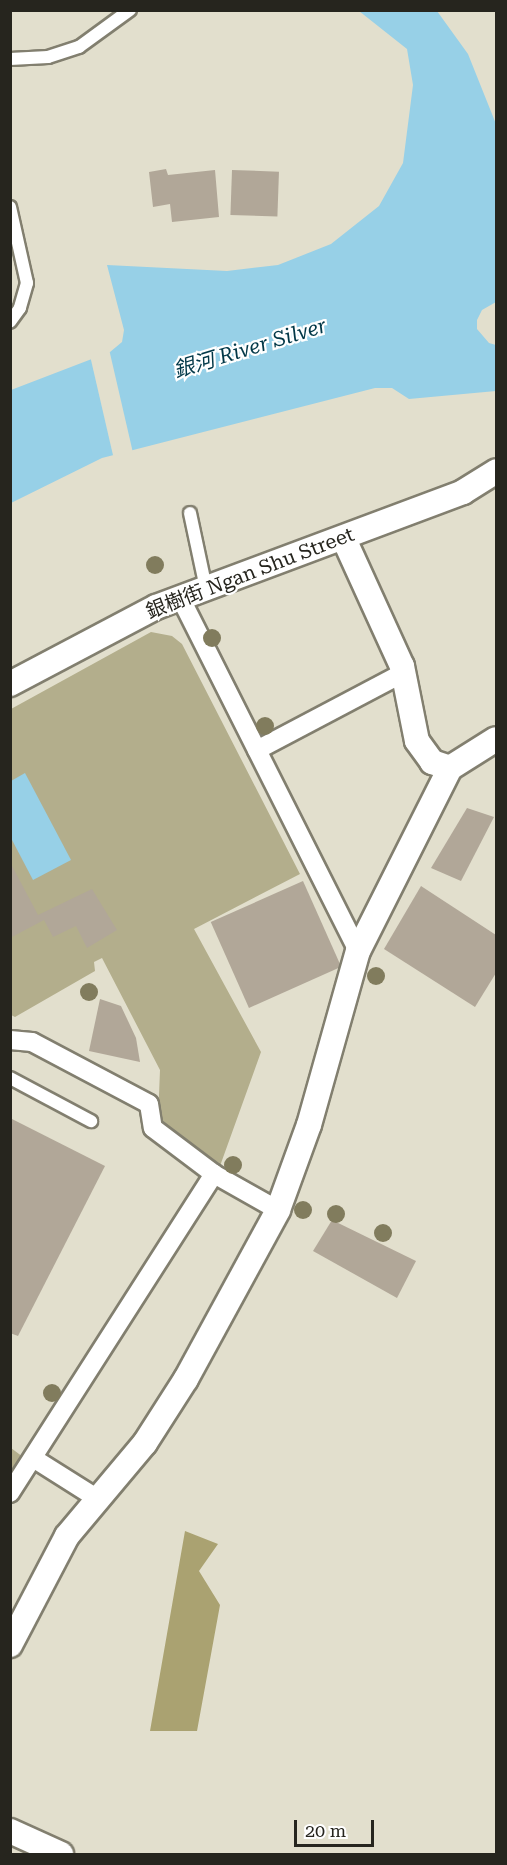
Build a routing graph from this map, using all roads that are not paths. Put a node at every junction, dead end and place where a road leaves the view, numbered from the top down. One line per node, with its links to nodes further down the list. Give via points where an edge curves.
1 (130, 10): 2 (lane, via 104,33 79,46 48,57)
2 (10, 59)
3 (10, 207): 4 (lane, via 27,283 20,308)
4 (10, 322)
5 (496, 471): 7 (street, 銀樹街 Ngan Shu Street, via 464,492 406,511)
6 (190, 513): 8 (lane)
7 (345, 539): 8 (street, 銀樹街 Ngan Shu Street); 10 (street)
8 (206, 588): 9 (street, 銀樹街 Ngan Shu Street)
9 (180, 597): 11 (street, 銀樹街 Ngan Shu Street); 13 (street)
10 (403, 673): 13 (street); 14 (street, via 417,741 432,762)
11 (10, 684)
12 (496, 739): 14 (street)
13 (257, 750): 15 (street)
14 (450, 768): 15 (street)
15 (358, 951): 20 (street, via 309,1125)
16 (10, 1040): 19 (street, via 32,1042 149,1104 153,1128)
17 (10, 1078): 18 (lane)
18 (92, 1121)
19 (214, 1174): 20 (street); 21 (street)
20 (278, 1210): 23 (street, via 186,1379 146,1443)
21 (33, 1458): 22 (street); 23 (street)
22 (10, 1493)
23 (98, 1499): 24 (street, via 67,1536)
24 (10, 1645)
25 (10, 1831): 26 (street)
26 (61, 1854)

